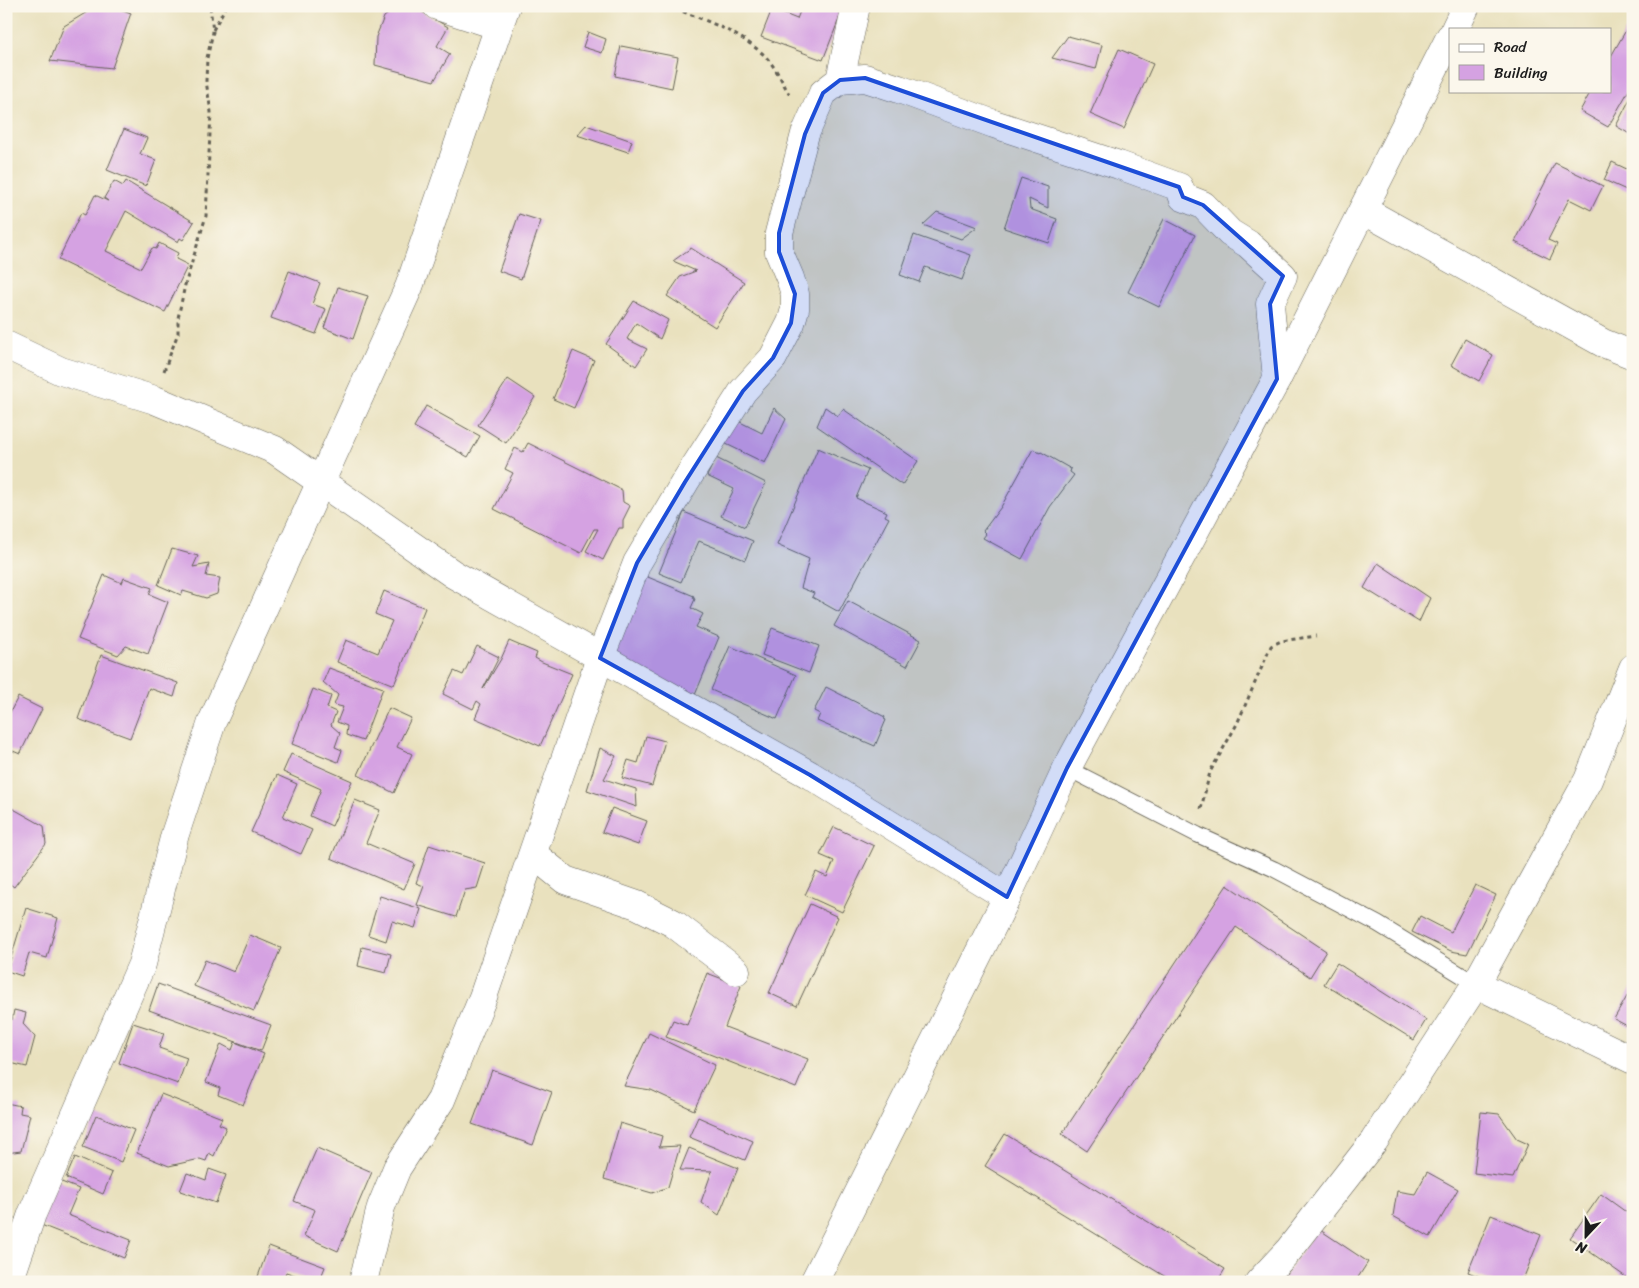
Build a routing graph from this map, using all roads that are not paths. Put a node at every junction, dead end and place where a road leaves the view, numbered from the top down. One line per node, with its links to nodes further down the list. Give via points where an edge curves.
1 (437, 6): 4 (street)
2 (856, 6): 7 (street)
3 (1466, 6): 5 (street)
4 (503, 16): 12 (street, via 409,287)
5 (1455, 28)
6 (1449, 40): 8 (street)
7 (840, 80): 11 (street, via 865,78 1179,187 1183,197 1203,205 1230,233 1248,244 1282,276 1270,304); 13 (street, via 823,93 805,134 779,233 779,252 794,294 795,309 790,323 772,358 744,392 637,563)
8 (1363, 210): 10 (street, via 1603,343); 11 (street)
9 (6, 345): 12 (street, via 61,371 155,400 275,450)
10 (1633, 355)
11 (1277, 379): 15 (street)
12 (321, 482): 13 (street, via 453,574); 21 (street, via 212,722 175,834 142,964 32,1214)
13 (600, 658): 16 (street); 17 (street, via 810,775)
14 (1633, 668): 19 (street, via 1588,780)
15 (1067, 768): 17 (street); 19 (lane, via 1370,919)
16 (533, 854): 18 (street, via 566,880 637,905 673,923); 22 (street, via 483,997 441,1100 397,1168 381,1207)
17 (1007, 897): 23 (street)
18 (736, 971)
19 (1476, 984): 20 (street); 24 (street, via 1374,1141 1289,1250)
20 (1633, 1060)
21 (8, 1282)
22 (363, 1282)
23 (814, 1282)
24 (1259, 1282)

